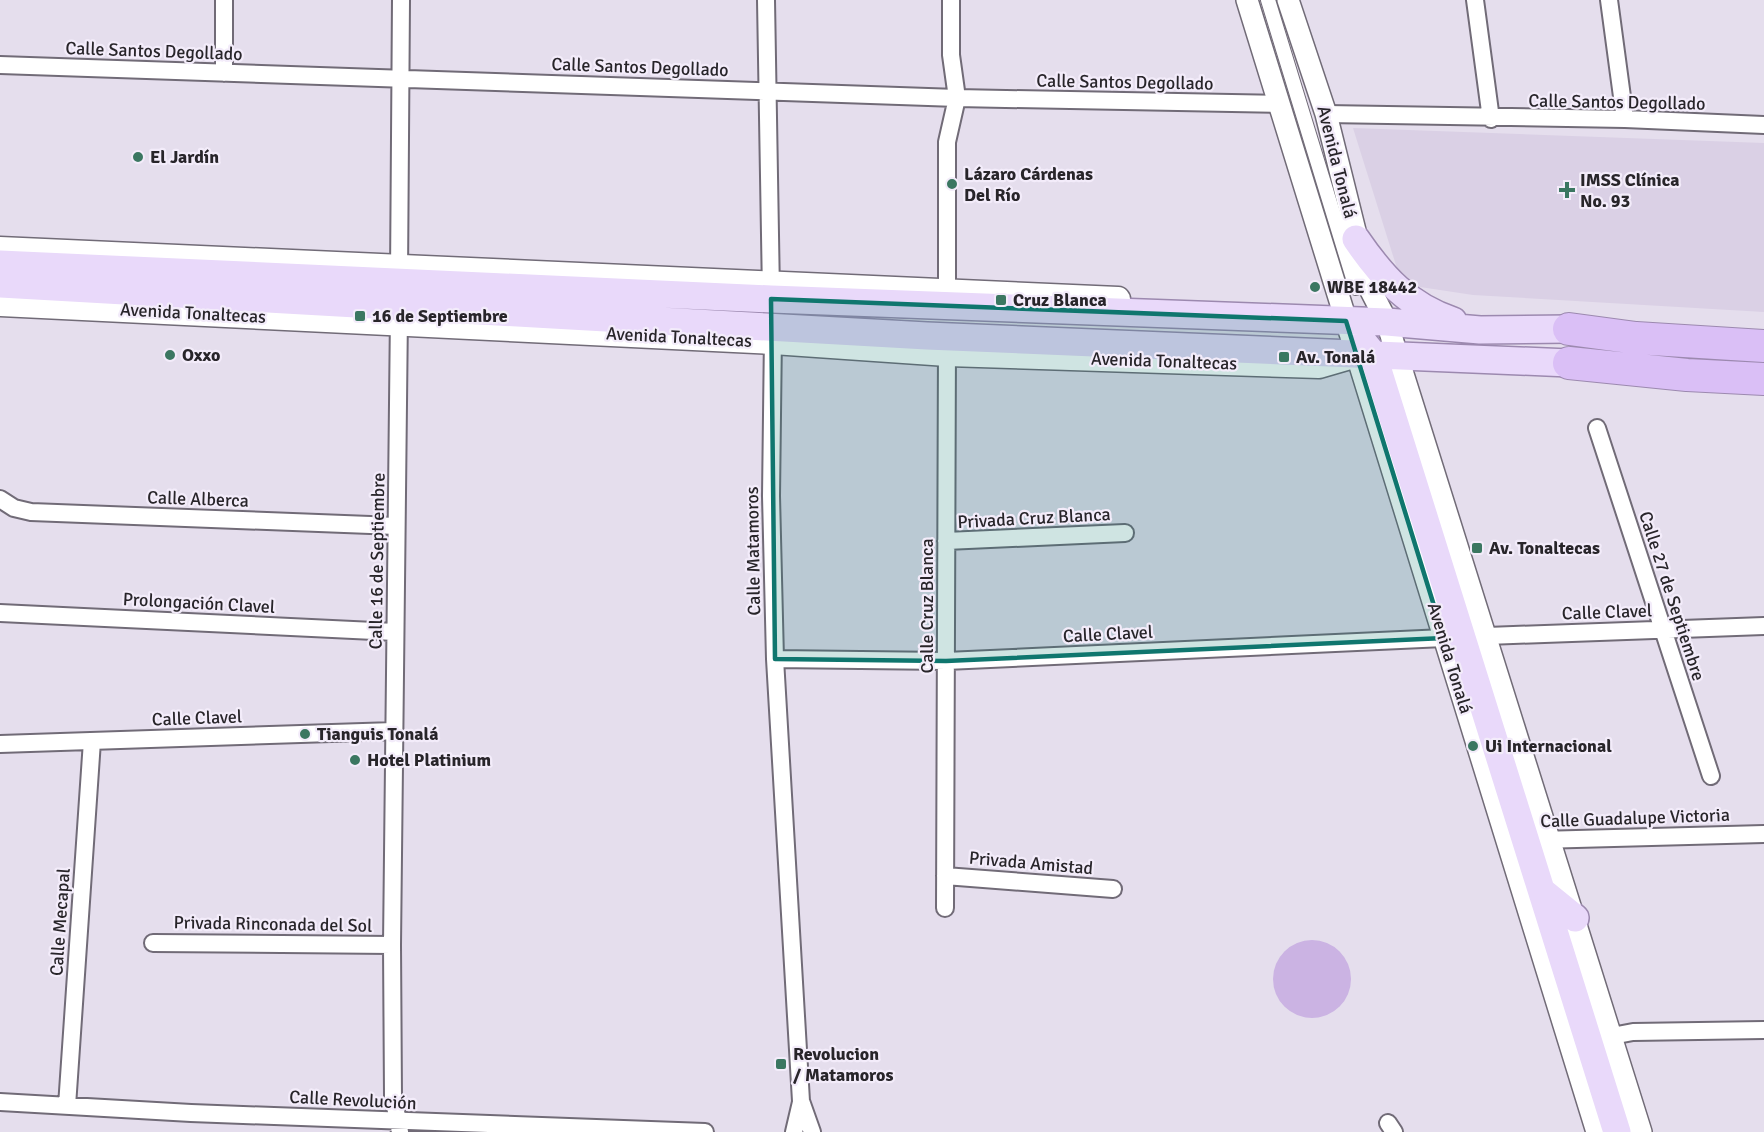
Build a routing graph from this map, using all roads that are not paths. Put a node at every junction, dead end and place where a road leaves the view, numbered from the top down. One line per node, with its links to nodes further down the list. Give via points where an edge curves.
1 (224, 0): 11 (street)
2 (401, 0): 12 (street, Calle 16 de Septiembre)
3 (766, 0): 13 (street, Calle Matamoros)
4 (951, 0): 14 (street, via 951,55)
5 (1247, 0): 15 (street, Avenida Tonalá)
6 (1268, 0): 24 (street)
7 (1288, 0): 16 (street, Avenida Tonalá)
8 (1474, 0): 17 (street)
9 (1609, 0): 18 (street)
10 (0, 65): 11 (street, Calle Santos Degollado)
11 (224, 73): 12 (street, Calle Santos Degollado)
12 (400, 77): 13 (street, Calle Santos Degollado); 26 (street, Calle 16 de Septiembre)
13 (766, 92): 14 (street, Calle Santos Degollado); 25 (street, Calle Matamoros)
14 (957, 98): 15 (street, Calle Santos Degollado); 27 (street, via 947,142)
15 (1279, 104): 29 (street, Avenida Tonalá)
16 (1326, 114): 17 (street, Calle Santos Degollado); 20 (street, Avenida Tonalá)
17 (1491, 119): 18 (street, Calle Santos Degollado)
18 (1625, 119): 19 (street, Calle Santos Degollado)
19 (1764, 125)
20 (1356, 239): 30 (street, Avenida Tonalá, via 1369,287); 33 (main road, via 1382,276 1406,298 1439,316)
21 (0, 249): 26 (main road, Avenida Tonaltecas)
22 (0, 264): 26 (main road, Avenida Tonaltecas)
23 (0, 284): 26 (main road, Avenida Tonaltecas)
24 (1356, 288)
25 (771, 292): 26 (main road, Avenida Tonaltecas); 27 (main road, Avenida Tonaltecas); 34 (street, Calle Matamoros)
26 (399, 295): 28 (main road, Avenida Tonaltecas); 34 (main road, Avenida Tonaltecas); 43 (street, Calle 16 de Septiembre)
27 (947, 299): 29 (main road, Avenida Tonaltecas)
28 (0, 304)
29 (1346, 321): 30 (main road, Avenida Tonaltecas); 37 (main road, Avenida Tonalá)
30 (1387, 322): 33 (main road, Avenida Tonaltecas); 37 (main road)
31 (1569, 329): 32 (highway); 33 (main road, Avenida Tonaltecas); 36 (highway, via 1636,338)
32 (1764, 329)
33 (1480, 330)
34 (773, 335): 35 (main road, Avenida Tonaltecas); 52 (street, Calle Matamoros)
35 (947, 346): 37 (main road, Avenida Tonaltecas); 45 (street, Calle Cruz Blanca)
36 (1764, 346)
37 (1375, 354): 39 (main road, Avenida Tonaltecas); 50 (street, Avenida Tonalá); 51 (street, Avenida Tonalá); 59 (main road, Avenida Tonalá)
38 (1764, 362): 39 (highway)
39 (1569, 363): 40 (highway)
40 (1764, 379)
41 (1597, 428): 48 (street, Calle 27 de Septiembre)
42 (0, 499): 43 (street, Calle Alberca, via 31,512)
43 (396, 526): 49 (street, Calle 16 de Septiembre)
44 (1125, 533): 45 (street, Privada Cruz Blanca)
45 (946, 542): 53 (street, Calle Cruz Blanca)
46 (0, 613): 49 (street, Prolongación Clavel)
47 (1764, 626): 48 (street, Calle Clavel)
48 (1661, 630): 50 (street, Calle Clavel); 57 (street, Calle 27 de Septiembre)
49 (395, 632): 54 (street, Calle 16 de Septiembre)
50 (1487, 636): 59 (street, Avenida Tonalá)
51 (1444, 638): 53 (street, Calle Clavel); 59 (street, Avenida Tonalá)
52 (775, 659): 53 (street, Calle Clavel); 69 (street, Calle Matamoros)
53 (946, 661): 60 (street, Calle Cruz Blanca)
54 (394, 731): 55 (street, Calle Clavel); 66 (street, Calle 16 de Septiembre)
55 (92, 741): 56 (street, Calle Clavel); 71 (street, Calle Mecapal)
56 (0, 744)
57 (1712, 776)
58 (1764, 834): 59 (street, Calle Guadalupe Victoria)
59 (1529, 841): 62 (main road, Avenida Tonalá); 64 (street, Avenida Tonalá)
60 (945, 876): 61 (street, Privada Amistad); 63 (street)
61 (1113, 889)
62 (1535, 898): 64 (main road, Avenida Tonalá); 77 (street, Avenida Tonalá)
63 (945, 909)
64 (1564, 922): 68 (street, Avenida Tonalá); 78 (main road, Avenida Tonalá)
65 (153, 943): 66 (street, Privada Rinconada del Sol)
66 (392, 945): 73 (street, Calle 16 de Septiembre, via 393,1096)
67 (1764, 1030): 68 (street, via 1633,1032)
68 (1612, 1036): 79 (street, Avenida Tonalá)
69 (801, 1101): 75 (street, Calle Matamoros); 76 (street, Calle Matamoros)
70 (0, 1102): 71 (street, Calle Revolución)
71 (67, 1106): 72 (street, Calle Revolución)
72 (274, 1124): 73 (street, Calle Revolución)
73 (400, 1127): 74 (street, Calle Revolución)
74 (705, 1132)
75 (794, 1132)
76 (812, 1132)
77 (1597, 1132)
78 (1617, 1132)
79 (1641, 1132)

